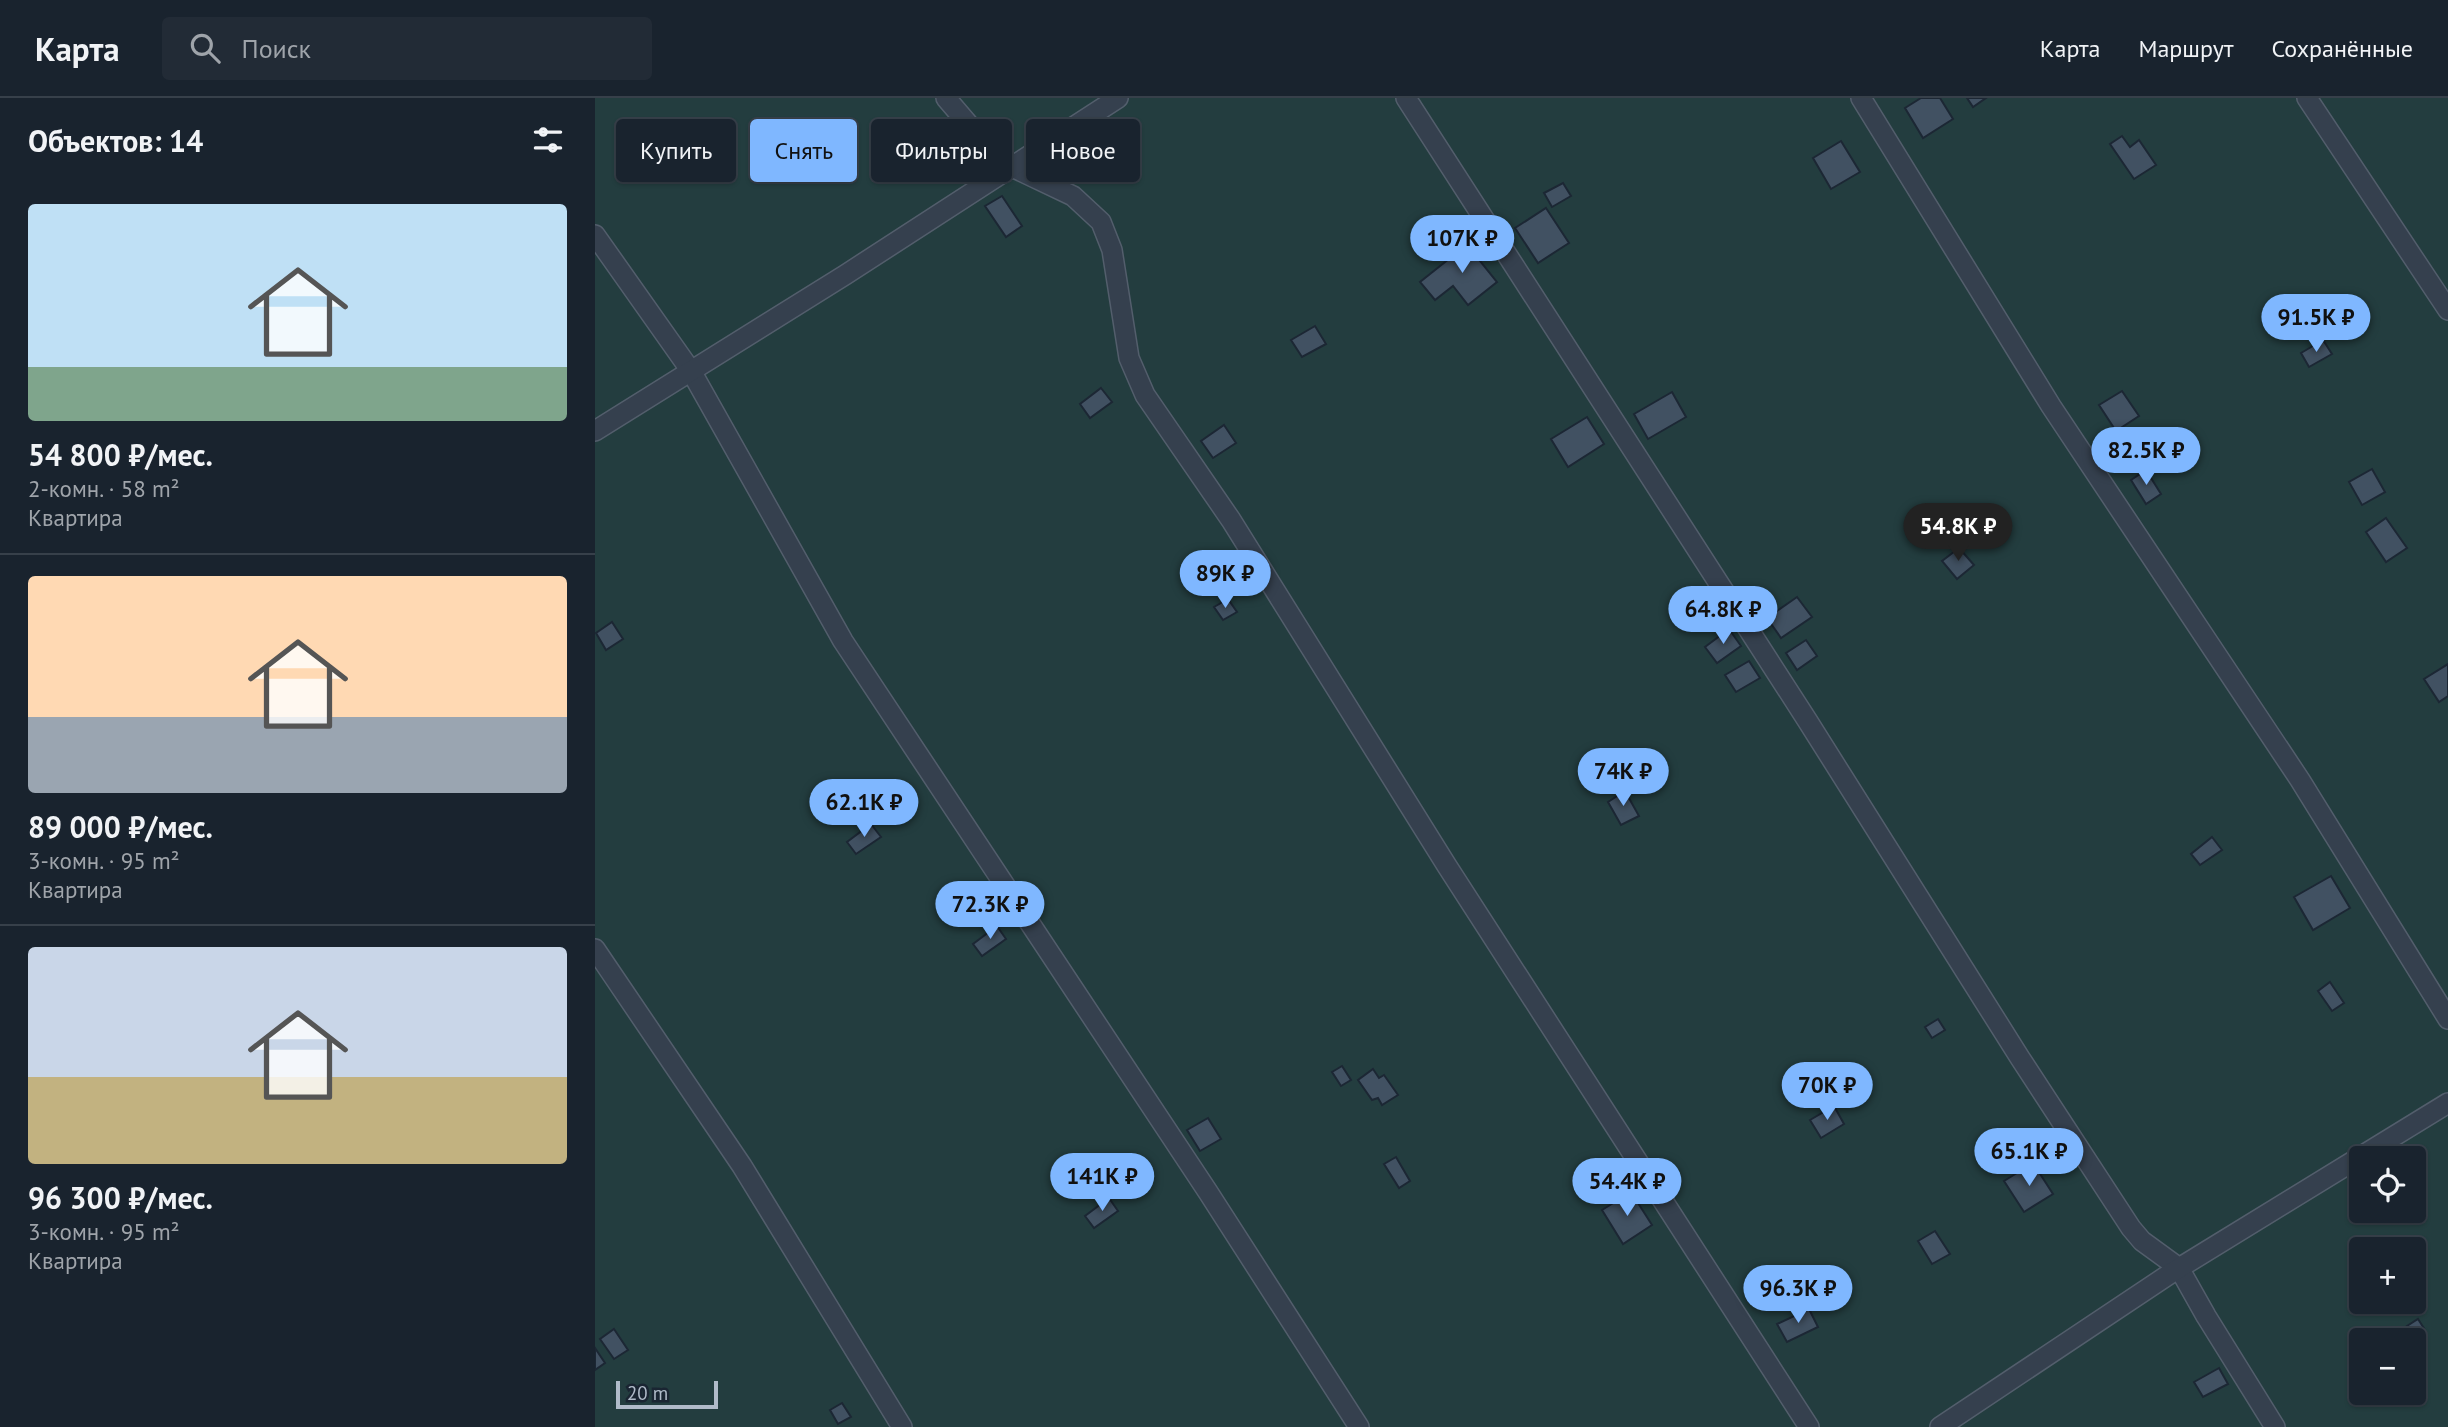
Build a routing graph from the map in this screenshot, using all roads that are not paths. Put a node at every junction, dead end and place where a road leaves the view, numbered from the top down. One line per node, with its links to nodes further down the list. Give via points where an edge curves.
1 (946, 98): 6 (lane)
2 (1118, 98): 7 (lane)
3 (1406, 98): 16 (lane, via 2124,1216 2142,1241)
4 (1861, 98): 14 (lane, via 2051,407 2300,780)
5 (2307, 98): 10 (lane)
6 (964, 119)
7 (1012, 167): 19 (lane, via 1073,196 1101,222 1112,250 1129,358 1145,395 1231,520 1447,866)
8 (989, 182): 11 (lane)
9 (595, 234): 11 (lane)
10 (2448, 310)
11 (691, 372): 12 (lane); 18 (lane, via 843,641)
12 (595, 431)
13 (595, 949): 17 (lane, via 742,1166)
14 (2448, 1019)
15 (2448, 1103): 16 (lane)
16 (2179, 1268): 20 (lane); 21 (lane)
17 (902, 1427)
18 (1359, 1427)
19 (1809, 1427)
20 (1940, 1427)
21 (2274, 1427)

